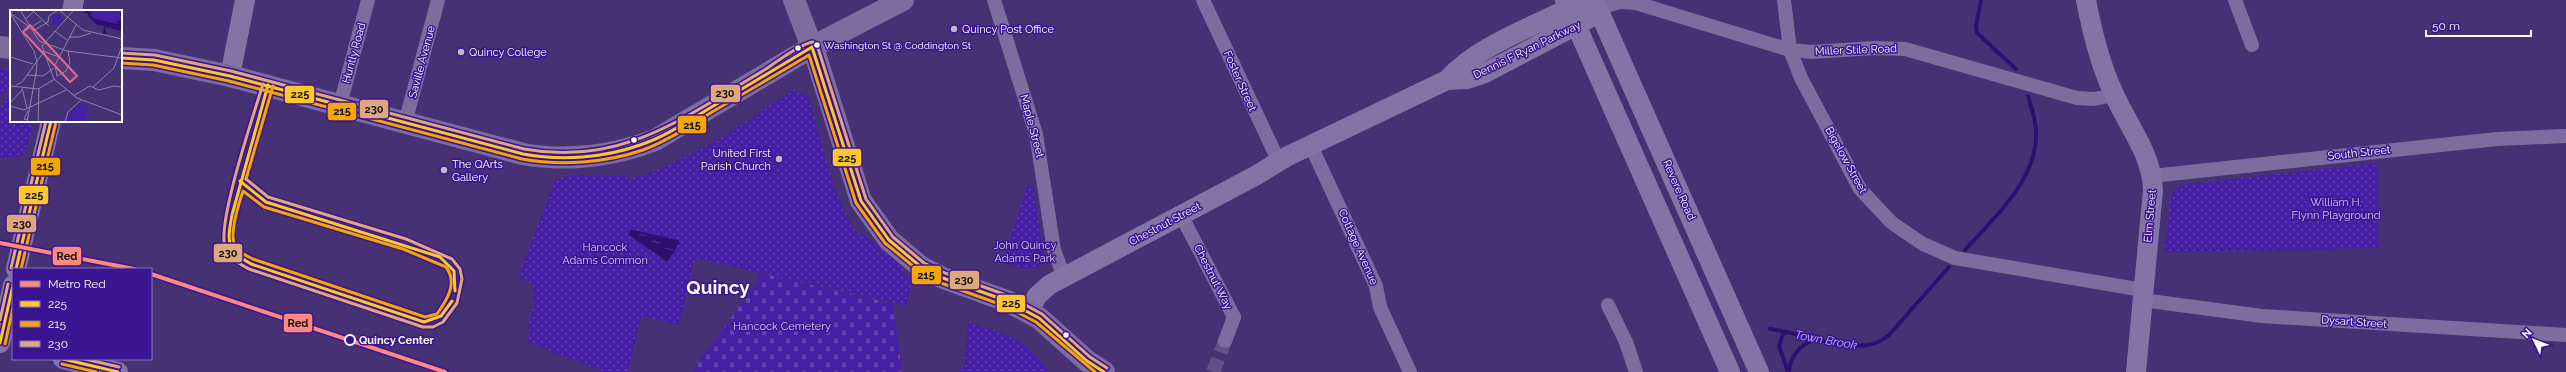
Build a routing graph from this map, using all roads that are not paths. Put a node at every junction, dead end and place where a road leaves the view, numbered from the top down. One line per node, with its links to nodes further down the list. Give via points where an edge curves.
1 (74, 0): 14 (street)
2 (245, 0): 20 (street)
3 (368, 0): 23 (street, Huntly Road)
4 (438, 0): 25 (street, Saville Avenue)
5 (794, 0): 17 (main road)
6 (902, 0): 17 (main road)
7 (994, 0): 32 (street, Maple Street, via 1036,134 1054,250)
8 (1203, 0): 28 (street, Foster Street)
9 (1784, 0): 18 (street, Bigelow Street)
10 (2086, 0): 22 (street, Elm Street, via 2104,69)
11 (2235, 0): 16 (street)
12 (1567, 4): 13 (street, Dennis F Ryan Parkway); 15 (street); 21 (street, Dennis F Ryan Parkway, via 1472,57)
13 (1596, 4): 15 (street, Dennis F Ryan Parkway, via 1594,14); 18 (street, Miller Stile Road, via 1636,3); 50 (street, Revere Road)
14 (72, 10)
15 (1577, 26): 21 (street, Dennis F Ryan Parkway, via 1485,73 1467,79); 42 (street)
16 (2252, 44)
17 (812, 47): 25 (main road, via 666,134 641,145 614,152 576,157 540,157); 36 (main road, via 860,201 870,216 894,245 921,267)
18 (1790, 50): 22 (street, Miller Stile Road, via 1812,52 1905,49 2078,98 2094,99); 34 (street, Bigelow Street, via 1801,78 1860,189 1883,216 1902,231 1934,250 1955,258)
19 (122, 58): 20 (main road, via 154,60)
20 (230, 76): 23 (main road)
21 (1447, 80): 27 (street, Dennis F Ryan Parkway)
22 (2114, 95): 29 (street, Elm Street, via 2146,156)
23 (340, 105): 25 (main road)
24 (51, 122): 31 (street)
25 (405, 123)
26 (2566, 136): 29 (street, South Street, via 2497,139)
27 (1311, 146): 28 (street, Chestnut Street); 46 (street, Cottage Avenue, via 1376,286 1380,307)
28 (1279, 162): 30 (street, Chestnut Street)
29 (2152, 176): 34 (street, Elm Street, via 2153,190)
30 (1181, 215): 32 (street, Chestnut Street); 38 (street, Chestnut Way, via 1234,317)
31 (16, 268)
32 (1064, 277): 36 (street, Chestnut Street, via 1042,290)
33 (12, 289): 39 (street)
34 (2142, 295): 37 (street, Dysart Street, via 2262,316); 51 (street, Elm Street)
35 (1608, 305): 47 (street, via 1626,342)
36 (1029, 312): 44 (main road, via 1058,333)
37 (2566, 335)
38 (1225, 341)
39 (0, 342)
40 (0, 347): 41 (street)
41 (12, 348)
42 (1719, 348): 48 (street); 49 (street)
43 (67, 360): 45 (street)
44 (1090, 369)
45 (118, 372)
46 (1410, 372)
47 (1636, 372)
48 (1730, 372)
49 (1738, 372)
50 (1759, 372)
51 (2136, 372)

